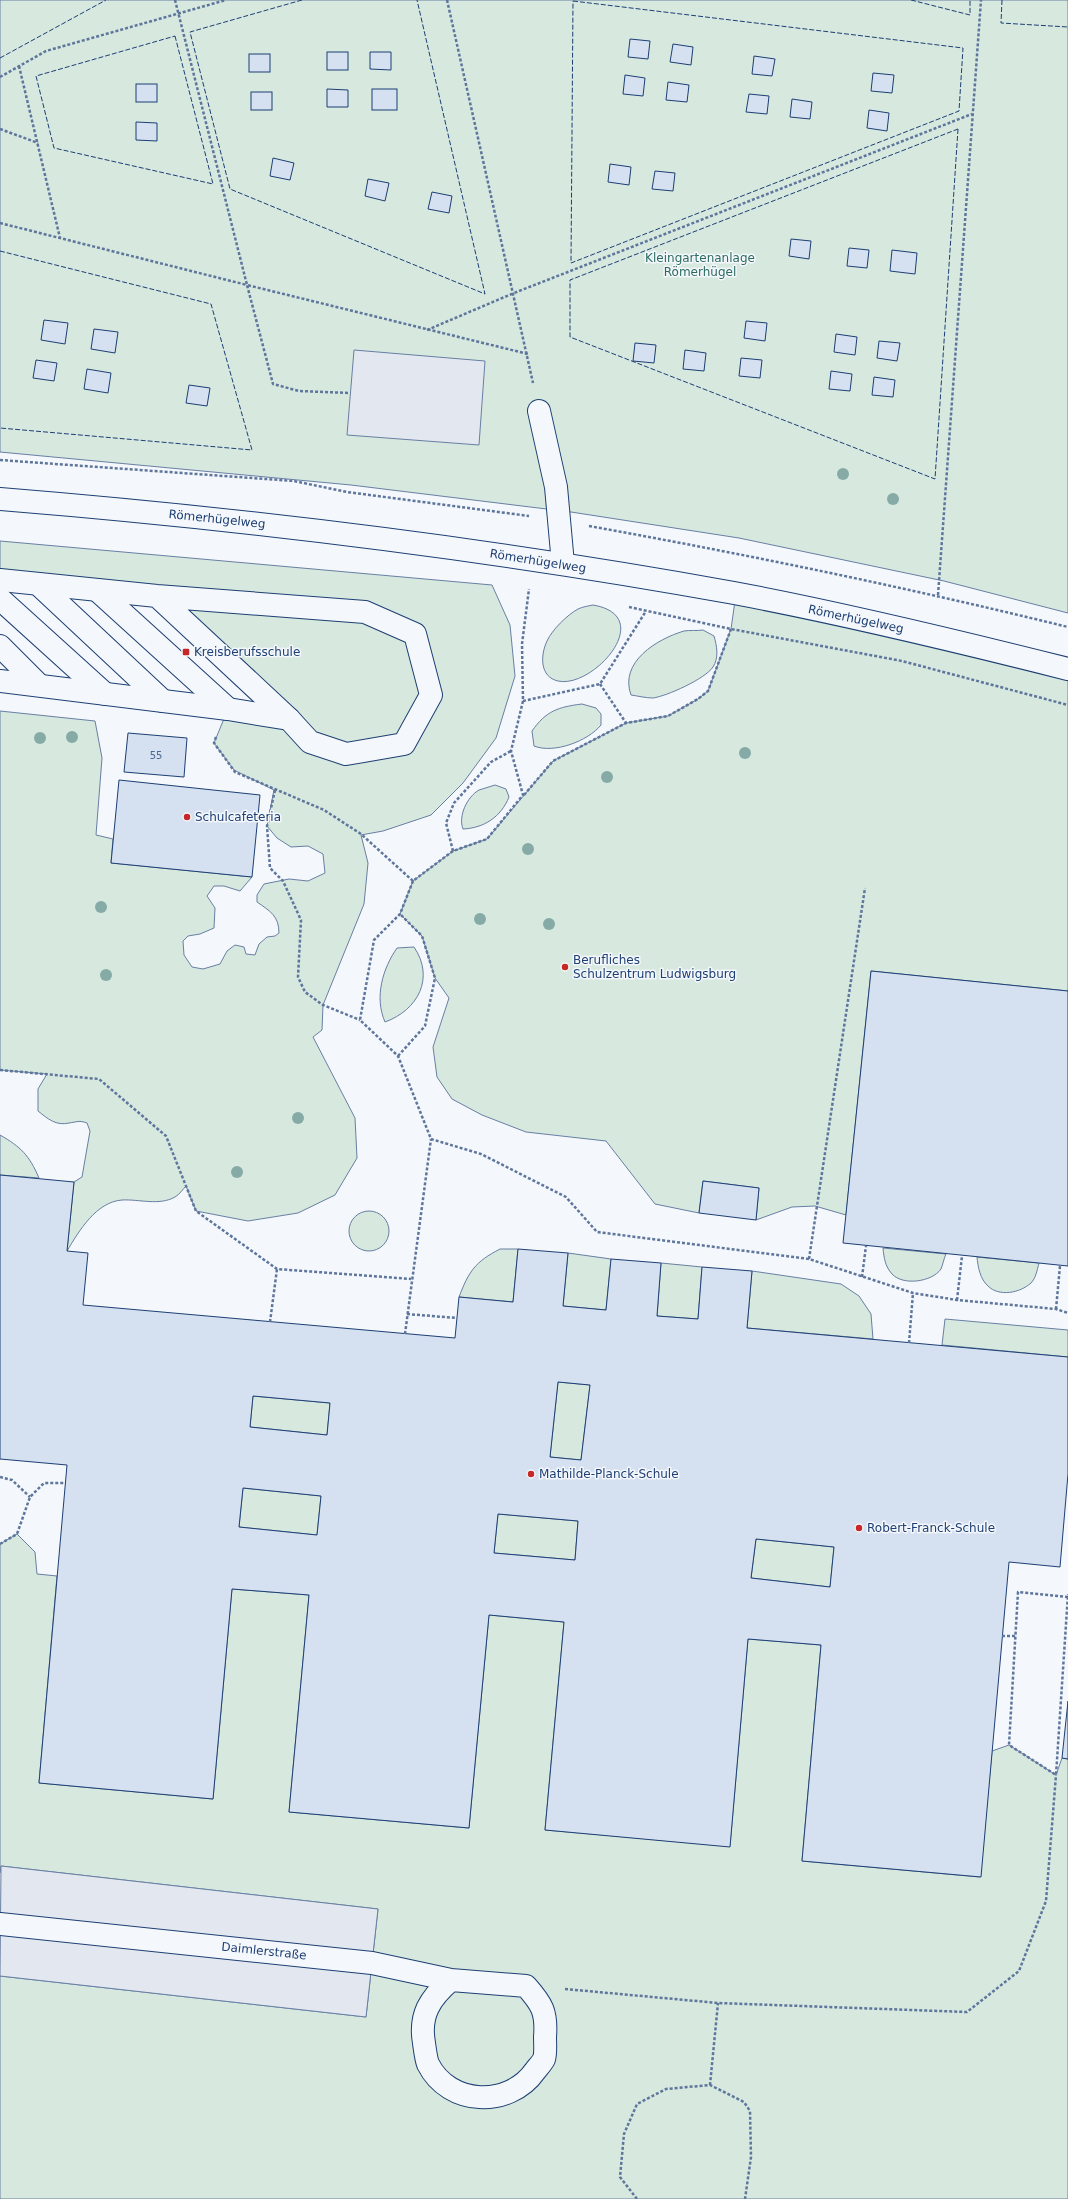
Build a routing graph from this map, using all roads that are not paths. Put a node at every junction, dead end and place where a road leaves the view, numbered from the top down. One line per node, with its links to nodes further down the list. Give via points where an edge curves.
1 (539, 410): 3 (street, via 556,487)
2 (0, 499): 3 (street, Römerhügelweg, via 299,527)
3 (563, 564): 10 (street, Römerhügelweg, via 736,594 921,632)
4 (0, 580): 5 (street)
5 (38, 584): 6 (street); 14 (street)
6 (97, 590): 7 (street); 15 (street)
7 (156, 596): 16 (street); 16 (street, via 365,612 415,634 431,695 404,744 346,754 310,742)
8 (0, 599): 13 (street)
9 (0, 646): 12 (street)
10 (1068, 669)
11 (0, 681): 12 (street)
12 (39, 685): 13 (street)
13 (105, 694): 14 (street)
14 (163, 701): 15 (street)
15 (228, 709): 16 (street)
16 (289, 719)
17 (0, 1924): 18 (street, Daimlerstraße, via 372,1963)
18 (451, 1980): 18 (street, Daimlerstraße, via 430,2002 421,2028 428,2064 445,2085 471,2097 502,2096 528,2081 544,2058 546,2018 537,1999 526,1986)

